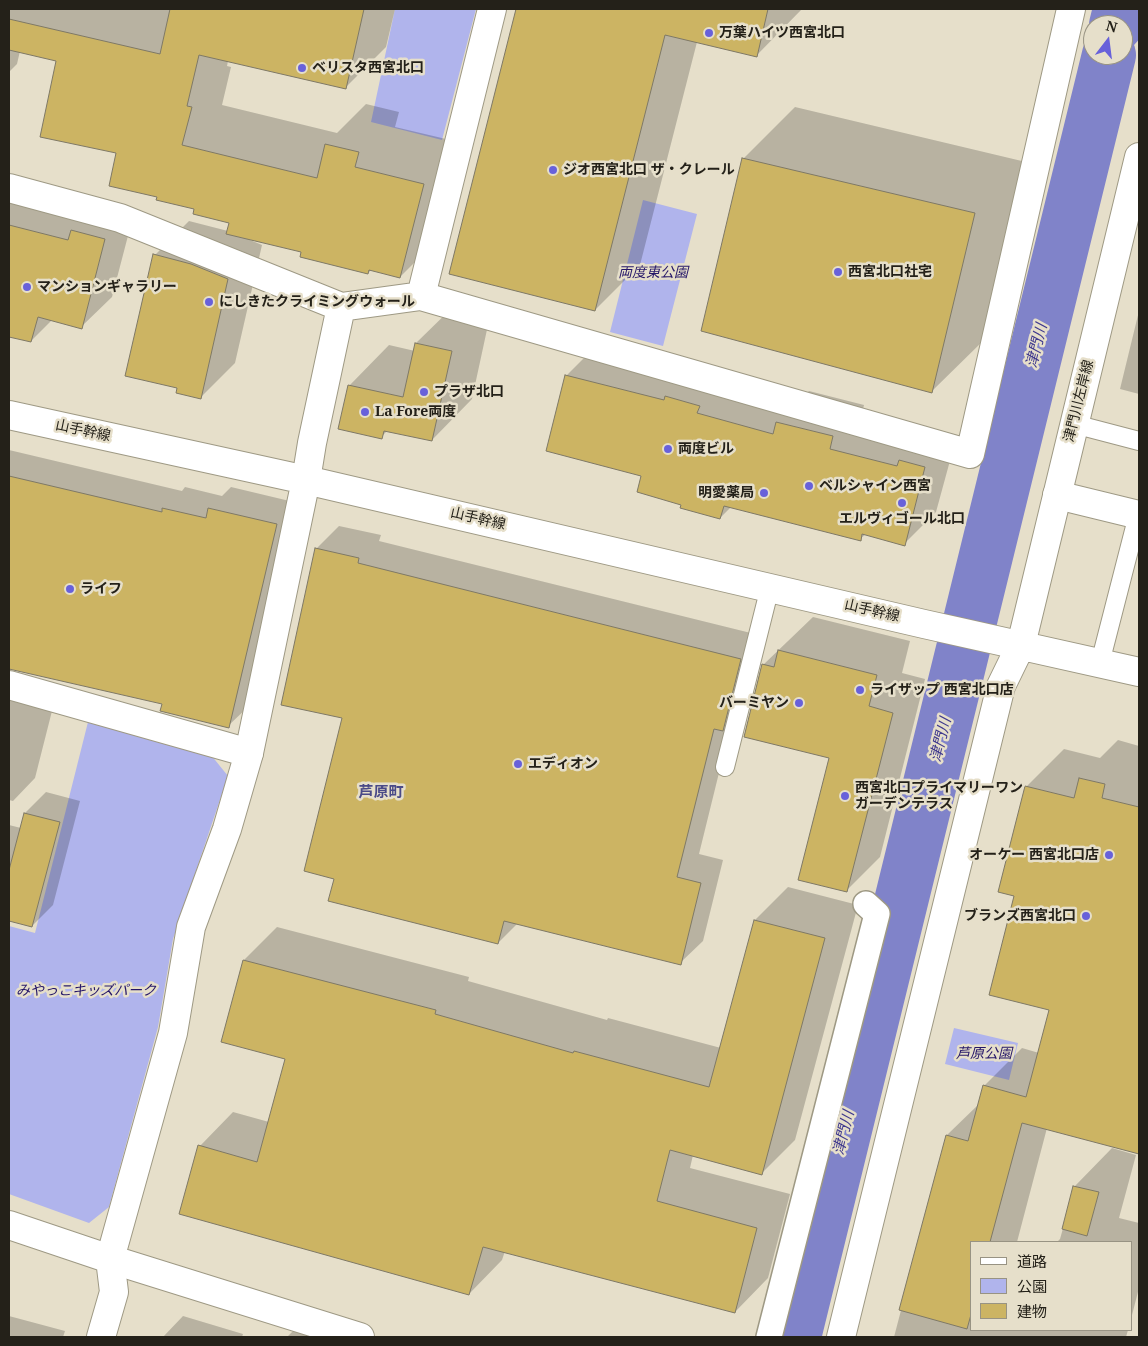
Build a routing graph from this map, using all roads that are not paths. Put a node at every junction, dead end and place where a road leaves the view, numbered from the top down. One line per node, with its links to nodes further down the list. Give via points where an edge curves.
1 (492, 9): 5 (street)
2 (1072, 9): 5 (street, via 970,454)
3 (1139, 157): 8 (street, 津門川左岸線)
4 (9, 188): 6 (street, via 120,218)
5 (421, 296): 6 (street)
6 (341, 307): 10 (street)
7 (9, 415): 10 (street, 山手幹線)
8 (1074, 424): 9 (lane); 11 (street, 津門川左岸線)
9 (1139, 441)
10 (306, 480): 13 (street, 山手幹線); 18 (street)
11 (1057, 495): 12 (street); 14 (street, 津門川左岸線)
12 (1139, 515): 15 (lane)
13 (770, 587): 14 (street, 山手幹線); 19 (lane)
14 (1021, 645): 15 (street); 26 (street, 津門川左岸線, via 1002,683)
15 (1100, 663): 16 (street)
16 (1139, 672)
17 (9, 685): 18 (street)
18 (249, 753): 22 (street, via 228,829 192,927 173,1034)
19 (726, 767)
20 (866, 904): 25 (street, via 877,914)
21 (9, 1225): 22 (street)
22 (110, 1259): 23 (street, via 114,1292); 24 (street)
23 (101, 1337)
24 (360, 1337)
25 (769, 1337)
26 (841, 1337)

